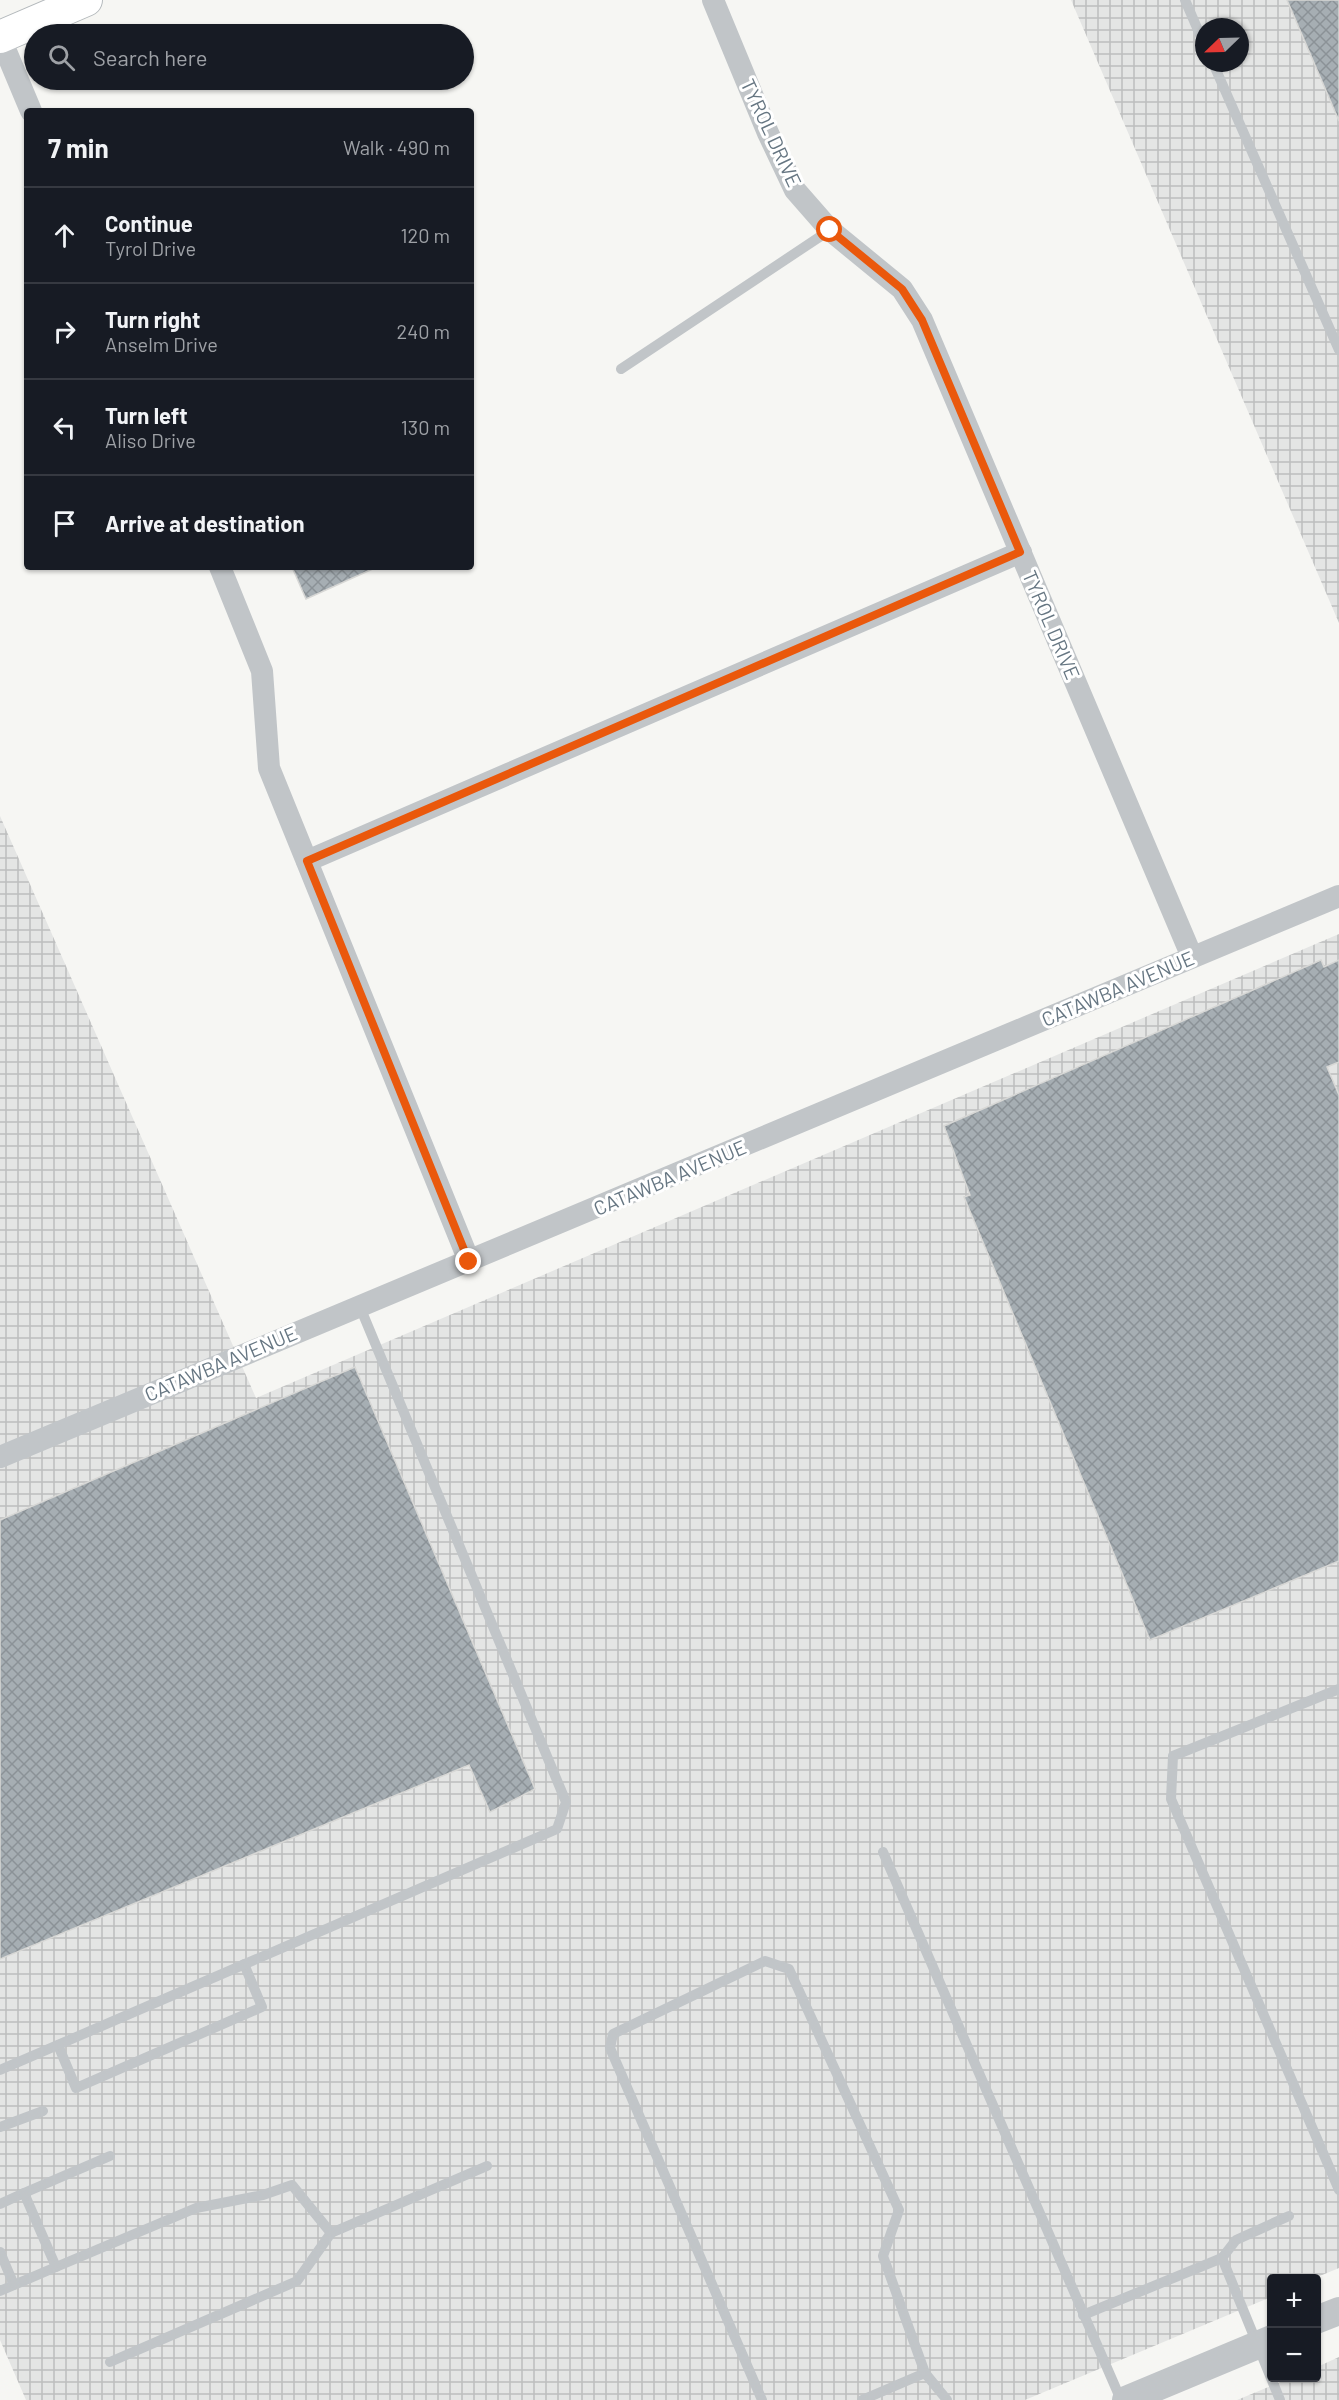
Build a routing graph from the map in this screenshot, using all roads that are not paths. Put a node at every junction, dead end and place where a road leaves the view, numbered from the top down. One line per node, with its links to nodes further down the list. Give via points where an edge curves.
1 (86, 0): 5 (main road)
2 (713, 0): 10 (street, TYROL DRIVE, via 795,190)
3 (1185, 0): 4 (lane)
4 (1195, 23)
5 (30, 24)
6 (24, 27): 7 (main road)
7 (0, 37): 9 (street)
8 (1216, 72): 11 (lane)
9 (30, 108)
10 (830, 230): 12 (lane); 13 (street, TYROL DRIVE, via 902,289 922,320)
11 (1339, 350)
12 (621, 369)
13 (1020, 552): 15 (street); 17 (street, TYROL DRIVE)
14 (221, 570): 15 (street, via 262,671 269,768)
15 (307, 861): 18 (street)
16 (1339, 896): 17 (street, CATAWBA AVENUE)
17 (1192, 957): 18 (street, CATAWBA AVENUE)
18 (469, 1262): 19 (street, CATAWBA AVENUE)
19 (360, 1306): 20 (street, CATAWBA AVENUE); 23 (lane, via 566,1802 557,1828)
20 (0, 1457)
21 (1339, 1689): 30 (lane, via 1173,1756 1171,1799)
22 (884, 1852): 41 (lane)
23 (244, 1964): 24 (lane); 24 (lane, via 262,2007 76,2088)
24 (58, 2045): 25 (lane)
25 (0, 2070)
26 (43, 2111): 27 (lane)
27 (0, 2127)
28 (110, 2156): 31 (lane)
29 (487, 2166): 34 (lane)
30 (1339, 2190)
31 (24, 2193): 32 (lane); 37 (lane)
32 (0, 2204)
33 (1289, 2216): 36 (lane, via 1236,2240)
34 (331, 2234): 37 (lane, via 292,2185 196,2208); 44 (lane, via 297,2281)
35 (0, 2252): 38 (lane)
36 (1222, 2258): 41 (lane); 43 (lane)
37 (56, 2267): 38 (lane)
38 (14, 2285): 39 (lane)
39 (0, 2291)
40 (1339, 2311): 42 (street)
41 (1083, 2315): 49 (lane)
42 (1321, 2318)
43 (1265, 2342): 50 (street); 51 (lane)
44 (110, 2362)
45 (925, 2373): 46 (lane, via 883,2256 899,2210 789,1969 765,1961 613,2034 610,2048); 47 (lane); 48 (lane)
46 (762, 2400)
47 (862, 2400)
48 (947, 2400)
49 (1121, 2400)
50 (1126, 2400)
51 (1280, 2400)

